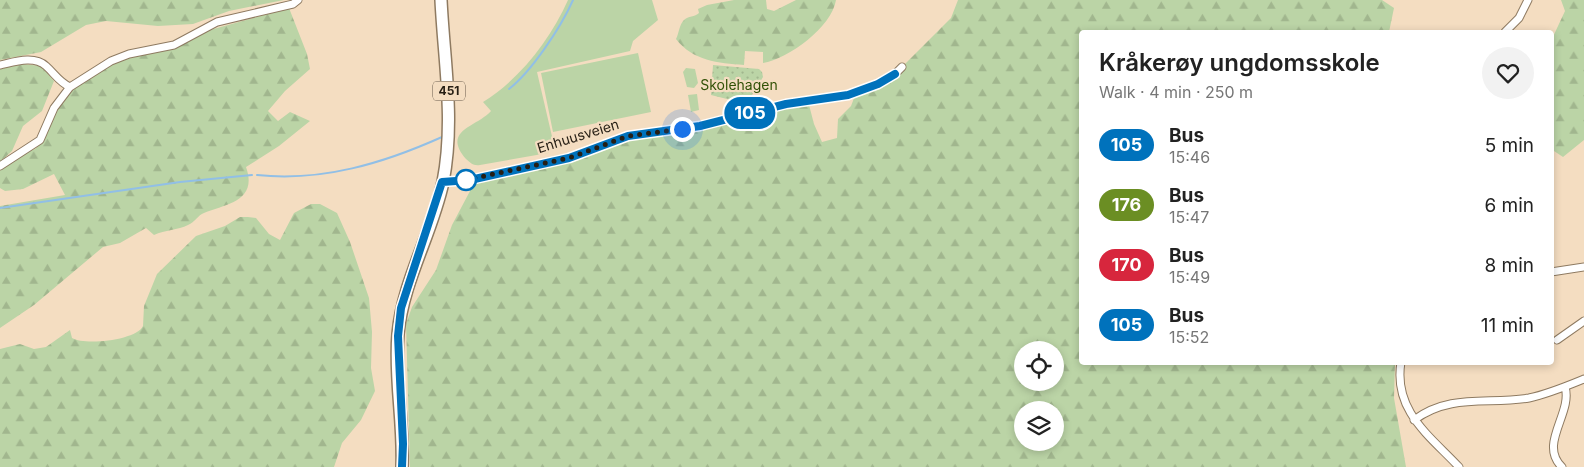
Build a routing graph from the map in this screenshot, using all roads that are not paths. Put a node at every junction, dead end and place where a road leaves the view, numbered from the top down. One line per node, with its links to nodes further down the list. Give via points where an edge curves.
1 (298, 0): 7 (street, via 294,4 217,22 174,45 120,57)
2 (441, 0): 9 (main road, 451, via 450,116)
3 (1528, 0): 4 (street, via 1519,18)
4 (1508, 30)
5 (0, 64): 7 (street, via 36,61)
6 (902, 67): 9 (street, Enhuusveien, via 878,84 848,95 786,104 700,126 628,136 569,158 470,180)
7 (70, 87): 8 (street, via 54,108 40,140)
8 (0, 166)
9 (442, 182): 18 (main road, 451, via 401,308 398,336)
10 (1584, 267): 11 (street)
11 (1554, 272)
12 (1584, 321): 13 (street)
13 (1557, 340)
14 (1401, 365): 17 (street, via 1400,388)
15 (1584, 379): 16 (street)
16 (1565, 387): 17 (street, via 1530,398 1446,404); 20 (street, via 1567,400 1553,451)
17 (1414, 420): 19 (street)
18 (402, 467)
19 (1459, 467)
20 (1562, 467)

